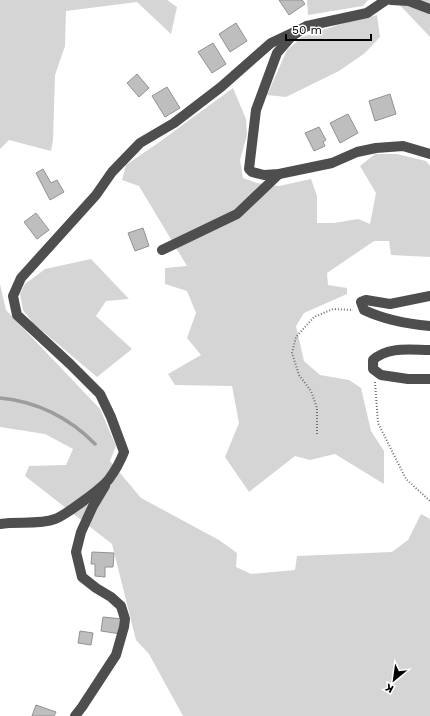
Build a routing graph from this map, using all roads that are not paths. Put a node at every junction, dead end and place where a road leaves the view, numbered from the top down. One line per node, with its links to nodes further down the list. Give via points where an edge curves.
1 (386, 0): 4 (street, via 367,13)
2 (390, 0): 3 (street, via 409,1)
3 (430, 9)
4 (307, 26): 6 (street, via 291,37 277,54 256,110 249,169 264,175); 12 (street, via 271,43 221,87 174,123 140,143 21,278 12,296 18,315 100,394 124,452)
5 (430, 154): 6 (street, via 403,146 376,148 358,152 332,163)
6 (279, 174): 7 (street, via 237,214)
7 (162, 250)
8 (430, 296): 9 (street, via 390,304 366,300 361,302 364,310 376,316)
9 (430, 326)
10 (430, 350): 11 (street, via 387,351 373,360 373,369 381,375)
11 (430, 379)
12 (108, 481): 13 (street, via 77,506 55,519); 14 (street, via 81,532 76,552 82,577 121,606 124,627 116,655)
13 (0, 524)
14 (75, 716)

